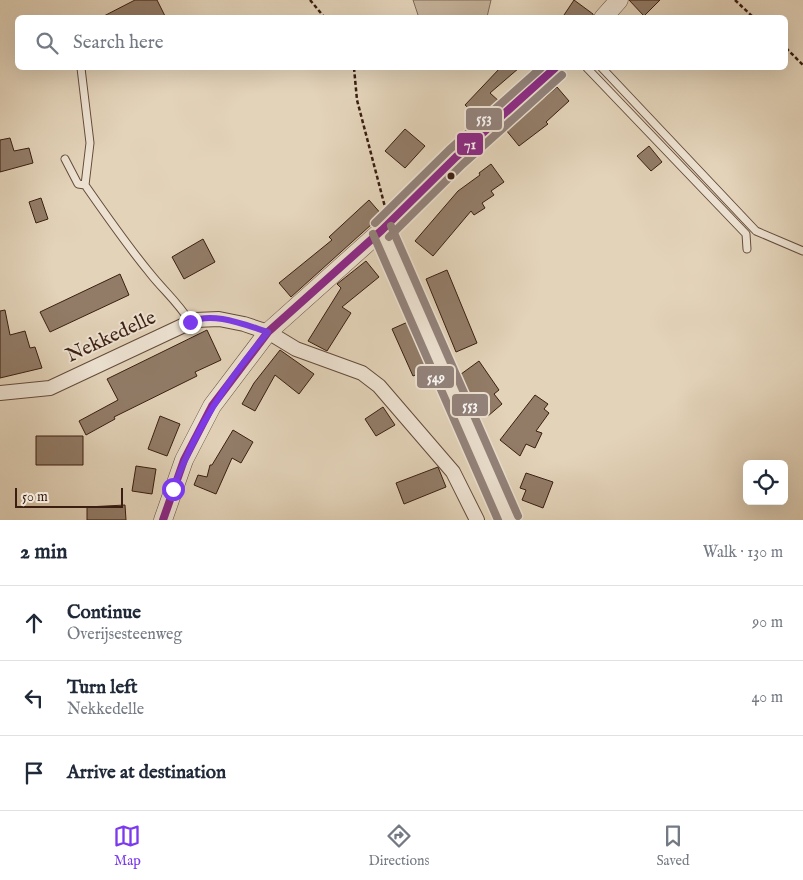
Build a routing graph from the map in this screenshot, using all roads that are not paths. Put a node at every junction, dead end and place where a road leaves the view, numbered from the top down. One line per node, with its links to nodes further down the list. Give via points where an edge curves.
1 (619, 0): 2 (street)
2 (606, 15)
3 (81, 70): 8 (lane, via 90,143)
4 (553, 70): 9 (street)
5 (589, 70): 10 (lane, via 746,234)
6 (604, 70): 11 (lane, via 756,231)
7 (65, 159): 8 (lane, via 78,184)
8 (85, 186): 12 (lane, via 129,248 164,292 182,308)
9 (385, 226): 13 (street); 17 (street)
10 (747, 249)
11 (803, 251)
12 (190, 322): 13 (street, Nekkedelle, via 218,319); 14 (street, Nekkedelle, via 50,388)
13 (268, 332): 15 (street, via 212,406 184,460); 16 (street, Nekkedelle, via 296,349 362,373 379,386 453,472)
14 (0, 393)
15 (164, 520)
16 (478, 520)
17 (509, 520)

